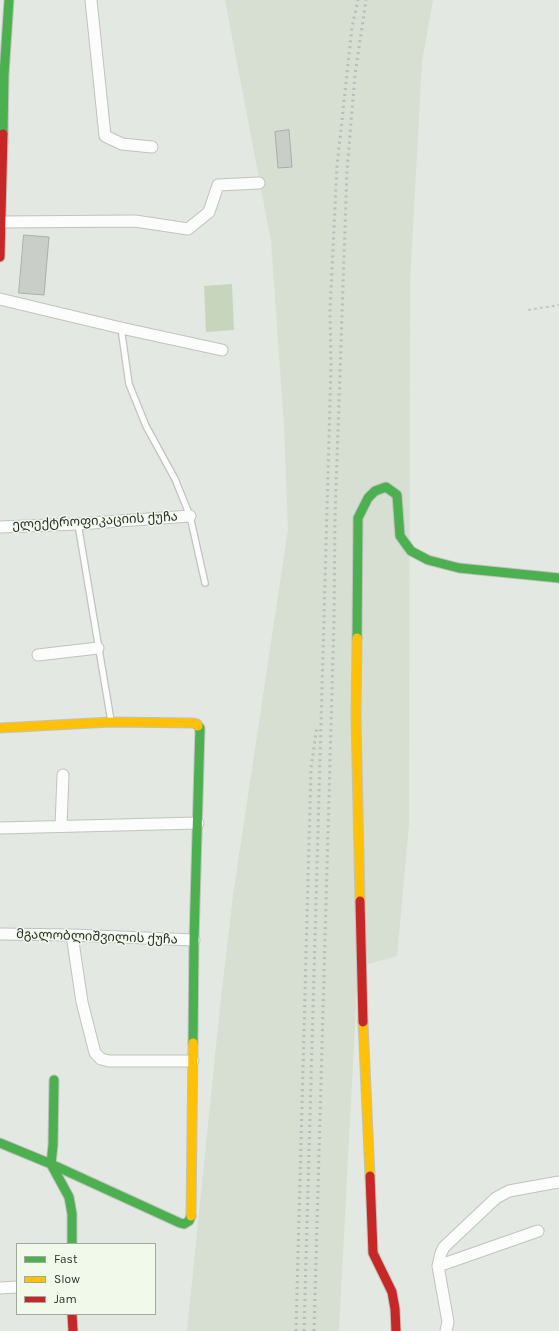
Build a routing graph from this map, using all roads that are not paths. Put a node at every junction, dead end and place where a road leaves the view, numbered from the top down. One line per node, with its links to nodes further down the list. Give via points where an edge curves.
1 (9, 0): 3 (street)
2 (91, 0): 4 (street, via 105,136 122,144)
3 (2, 75): 6 (street)
4 (152, 147)
5 (258, 183): 6 (street, via 218,185 210,212 188,229 135,221)
6 (1, 222): 7 (street)
7 (0, 257)
8 (0, 299): 9 (street)
9 (121, 328): 10 (street); 11 (lane, via 129,384 146,426 175,479)
10 (222, 350)
11 (190, 516): 12 (street, ელექტროფიკაციის ქუჩა); 15 (lane)
12 (78, 524): 13 (street, ელექტროფიკაციის ქუჩა); 16 (lane)
13 (0, 527)
14 (559, 578): 39 (street, via 459,568 428,560 411,551 400,536 397,495 386,487 377,489 364,501 358,518 356,717 362,986 373,1253 394,1301)
15 (205, 583)
16 (98, 648): 17 (street); 18 (lane)
17 (38, 655)
18 (111, 722): 19 (street); 21 (street, via 197,724 200,728)
19 (0, 728)
20 (63, 775): 22 (street)
21 (198, 823): 22 (street); 26 (street)
22 (61, 826): 23 (street)
23 (0, 828)
24 (0, 934): 25 (street, მგალობლიშვილის ქუჩა)
25 (72, 934): 26 (street, მგალობლიშვილის ქუჩა); 27 (street, via 82,1002 95,1053 101,1059 109,1061)
26 (194, 940): 27 (street)
27 (193, 1061): 30 (street, via 189,1221 180,1223)
28 (54, 1080): 30 (street, via 54,1145)
29 (0, 1143): 30 (street)
30 (51, 1164): 33 (street, via 69,1197)
31 (559, 1182): 34 (street, via 509,1191 496,1198 444,1247)
32 (538, 1232): 34 (street)
33 (72, 1243)
34 (438, 1266): 40 (street, via 448,1322)
35 (16, 1286): 36 (street)
36 (0, 1288)
37 (72, 1315): 38 (street)
38 (73, 1331)
39 (396, 1331)
40 (446, 1331)

